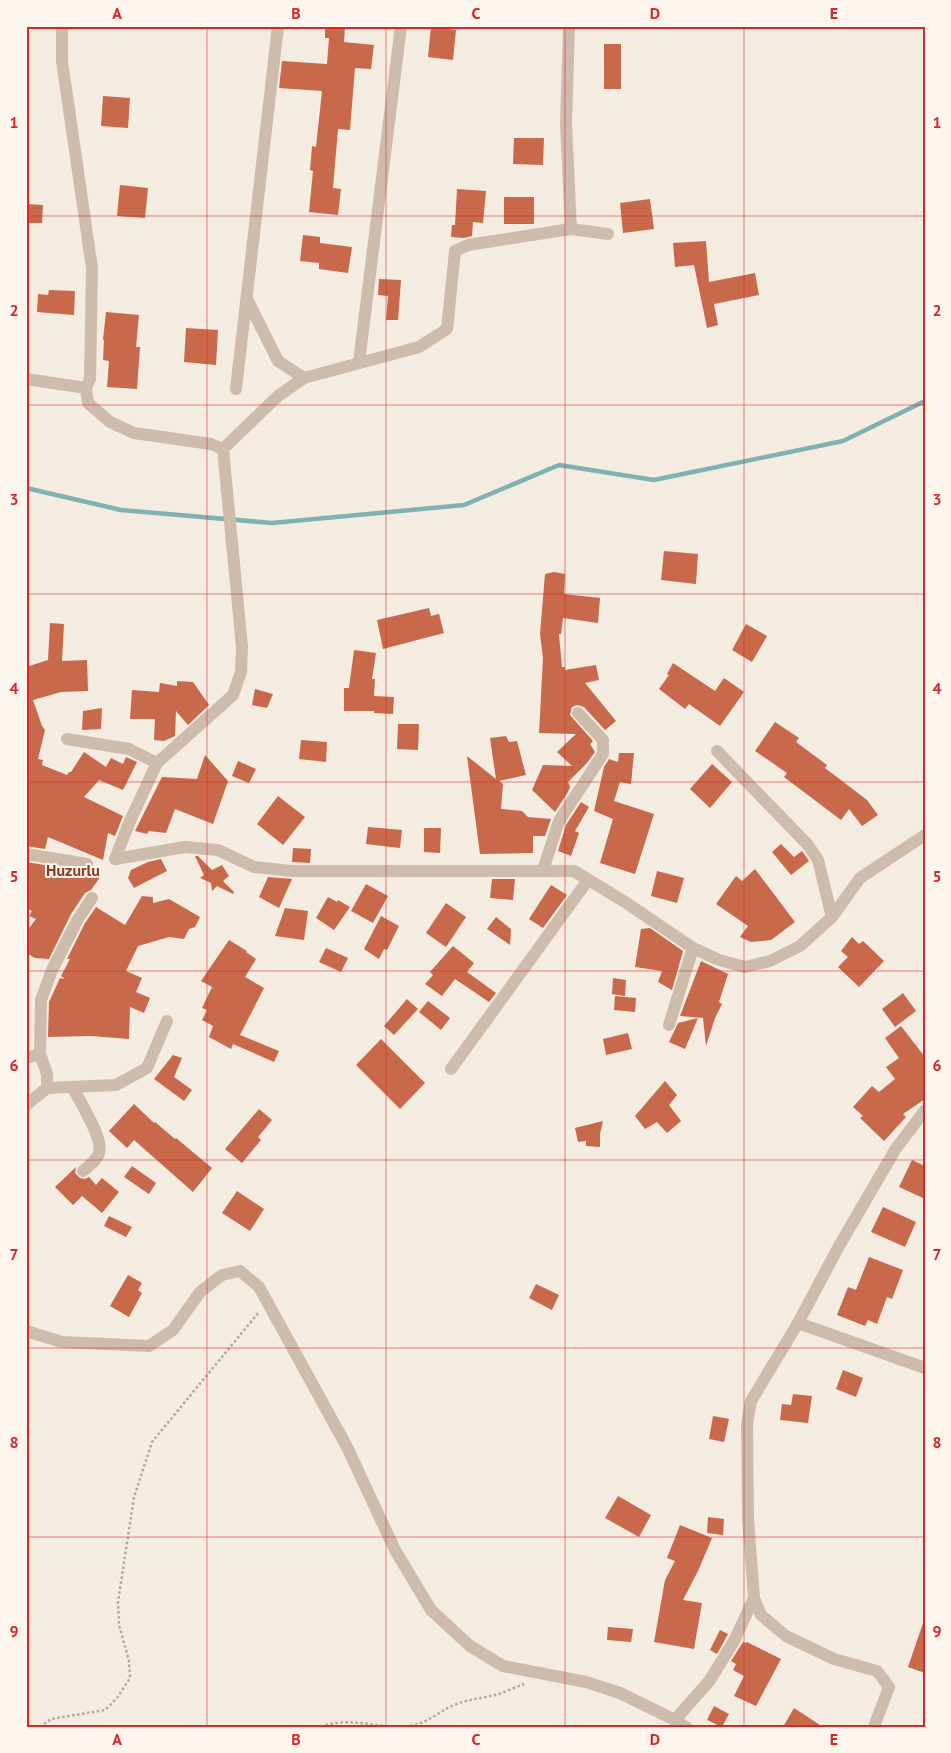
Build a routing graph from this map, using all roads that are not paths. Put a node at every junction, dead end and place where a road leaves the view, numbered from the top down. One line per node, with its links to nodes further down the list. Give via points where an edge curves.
1 (62, 26): 11 (street, via 62,61 92,268 90,380)
2 (278, 26): 7 (street)
3 (401, 26): 8 (street)
4 (569, 26): 5 (street, via 566,124)
5 (571, 229): 6 (street); 8 (street, via 454,251 447,329 419,347)
6 (608, 234)
7 (247, 299): 9 (street, via 278,361); 12 (street)
8 (359, 362): 9 (street)
9 (304, 378): 13 (street, via 278,396)
10 (26, 379): 11 (street)
11 (86, 388): 13 (street, via 88,403 110,422 134,432 211,444)
12 (236, 389)
13 (223, 449): 17 (street, via 242,647 241,672 233,695)
14 (578, 713): 21 (street, via 603,740 603,754 559,820)
15 (67, 739): 17 (street, via 130,749)
16 (717, 751): 24 (street, via 808,845 818,860)
17 (157, 763): 21 (street, via 115,859 185,847 218,850 254,867 291,871)
18 (925, 835): 24 (street, via 860,878)
19 (26, 854): 20 (street)
20 (86, 864)
21 (543, 870): 22 (street, via 574,871)
22 (588, 880): 25 (street); 30 (street)
23 (92, 898): 28 (street, via 52,970 41,1000)
24 (832, 916): 25 (street, via 800,946 770,961 753,965 744,967 719,960)
25 (693, 948): 27 (street)
26 (167, 1021): 32 (street, via 147,1068 116,1085)
27 (669, 1025)
28 (40, 1054): 29 (street); 31 (street)
29 (26, 1058)
30 (451, 1069)
31 (48, 1088): 32 (street); 33 (street)
32 (73, 1088): 35 (street, via 97,1132 100,1146 99,1154)
33 (26, 1105)
34 (925, 1110): 36 (street, via 895,1150)
35 (83, 1171)
36 (798, 1323): 38 (street); 39 (street, via 750,1401 748,1518)
37 (26, 1331): 40 (street, via 62,1342 149,1346 173,1330 200,1292 222,1275 240,1271 258,1287 348,1447 395,1550 431,1610 470,1646 503,1666 586,1682 620,1693)
38 (925, 1368)
39 (754, 1598): 40 (street, via 734,1641 710,1680); 42 (street, via 761,1615 786,1636 834,1659 877,1671 889,1687)
40 (675, 1720): 41 (street)
41 (686, 1727)
42 (874, 1727)

